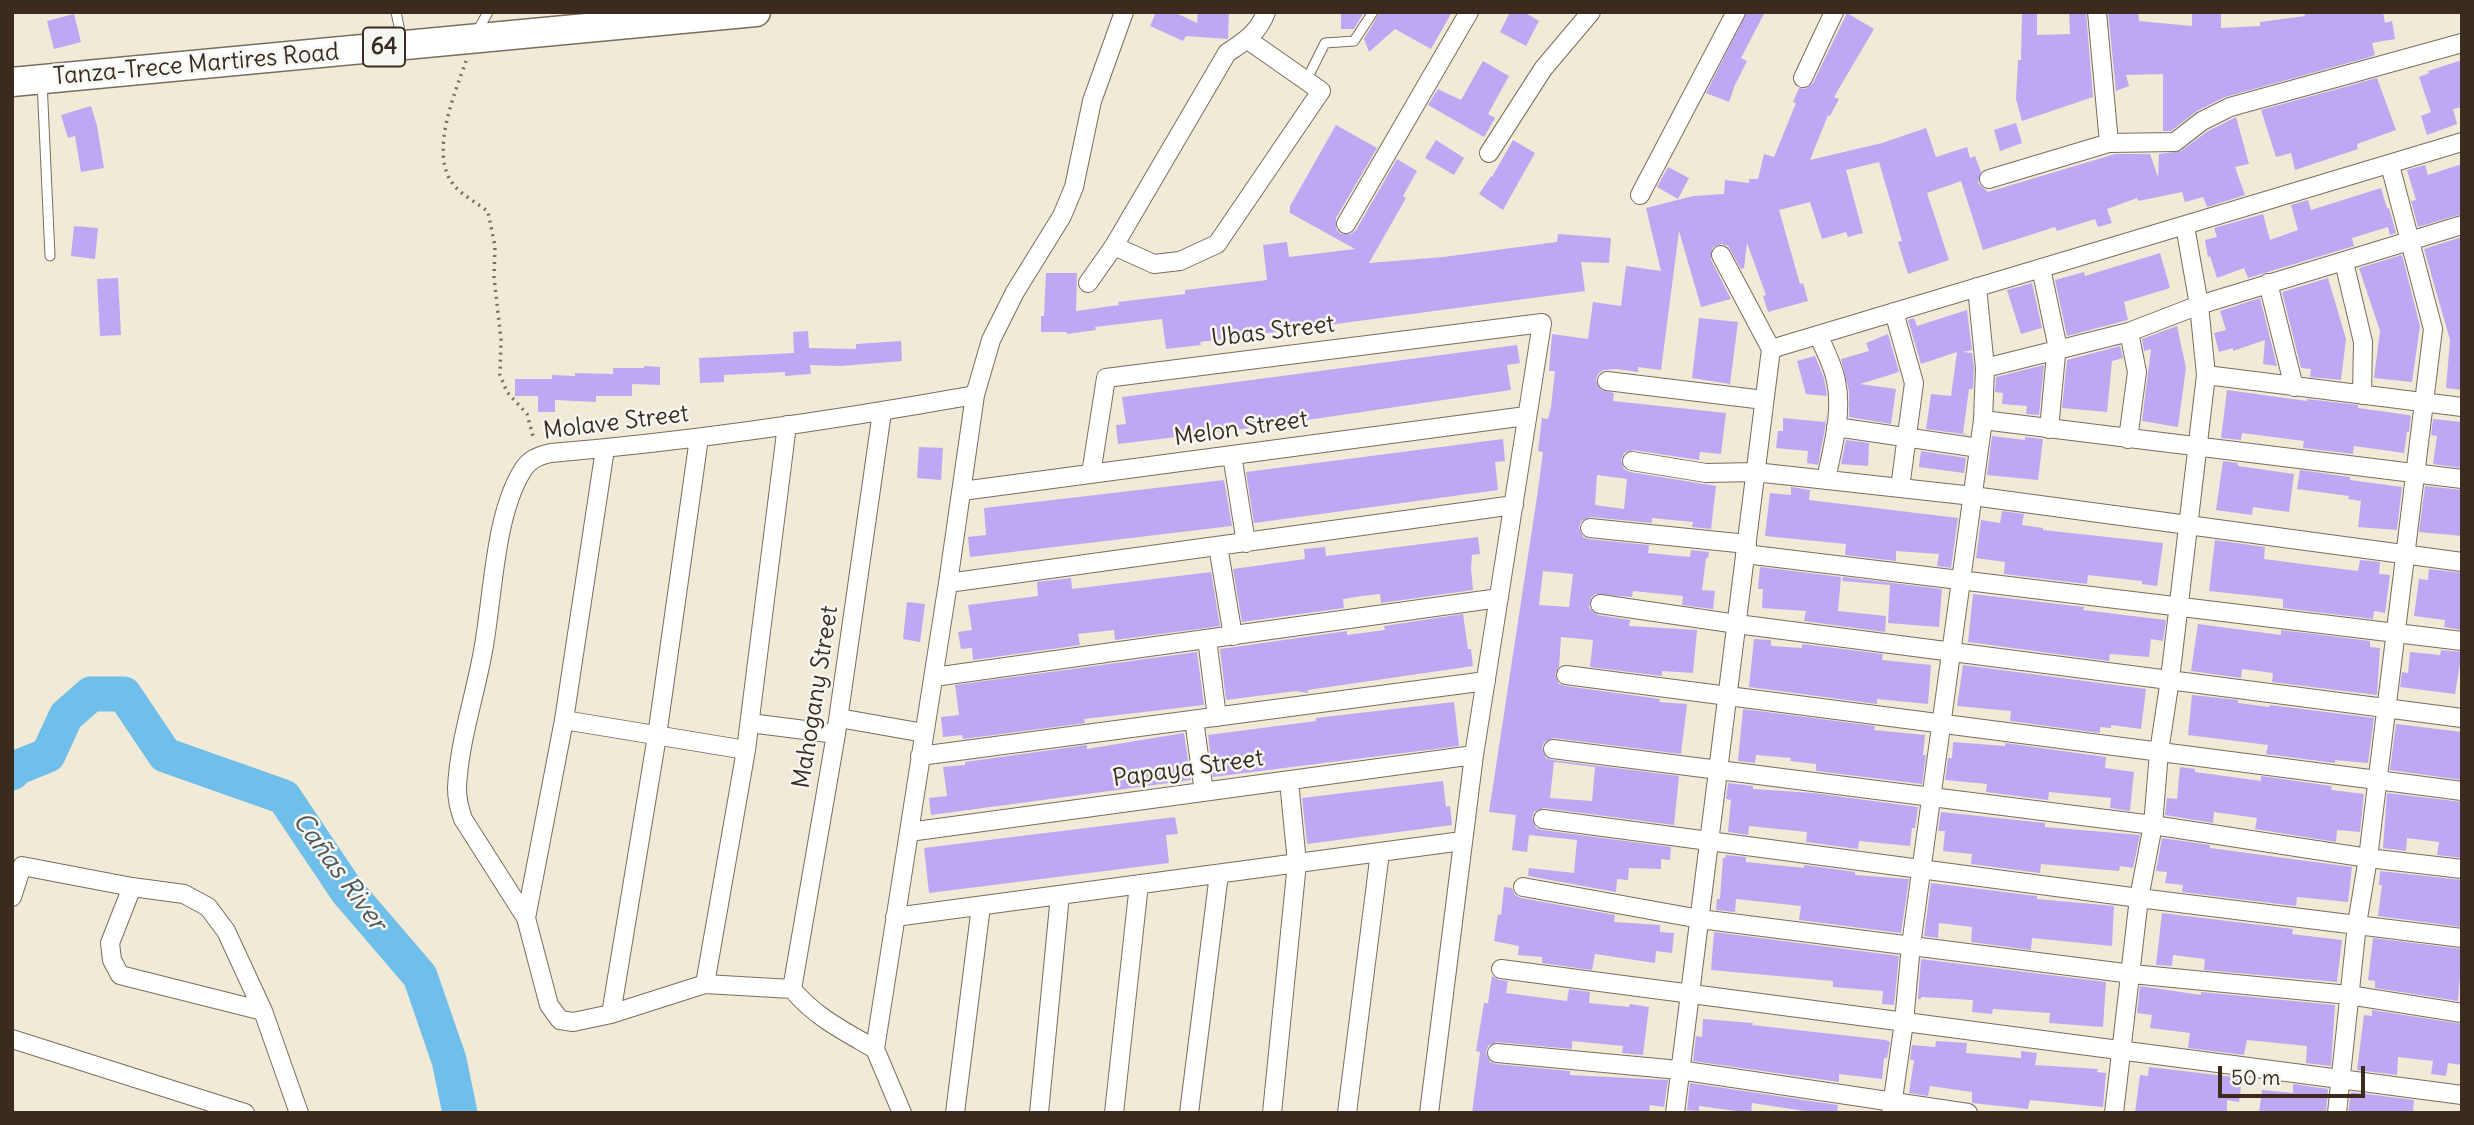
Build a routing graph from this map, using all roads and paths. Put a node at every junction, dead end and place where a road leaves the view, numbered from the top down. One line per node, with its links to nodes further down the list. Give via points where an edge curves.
1 (396, 12): 15 (lane)
2 (488, 12): 12 (lane)
3 (756, 12): 12 (main road, Tanza-Trece Martires Road / 64, via 601,23)
4 (1124, 12): 49 (street, via 1092,102 1074,187 991,340)
5 (1266, 12): 13 (street)
6 (1373, 12): 18 (lane, via 1354,41 1325,43)
7 (1469, 12): 26 (street)
8 (1591, 12): 22 (street, via 1543,69)
9 (1736, 12): 25 (street)
10 (1834, 12): 16 (street)
11 (2097, 12): 21 (street)
12 (473, 39): 15 (main road, Tanza-Trece Martires Road / 64); 66 (path, via 447,120 445,167 454,185 488,212 495,246 500,375 527,414)
13 (1248, 40): 18 (street); 30 (street, via 1227,53)
14 (2462, 43): 21 (street, via 2230,107 2175,142)
15 (404, 46): 17 (main road, Tanza-Trece Martires Road / 64)
16 (1802, 78)
17 (41, 79): 19 (main road, Tanza-Trece Martires Road / 64); 32 (lane)
18 (1306, 81): 30 (street, via 1321,91 1217,244 1180,261 1154,264)
19 (12, 82)
20 (2462, 142): 23 (street)
21 (2109, 143): 24 (street)
22 (1489, 153)
23 (2390, 165): 28 (street); 29 (street)
24 (1989, 179)
25 (1640, 195)
26 (1346, 224)
27 (2462, 225): 29 (street)
28 (2185, 226): 34 (street); 38 (street)
29 (2411, 242): 33 (street); 51 (street, via 2433,329)
30 (1114, 246): 35 (street)
31 (1721, 255): 42 (street)
32 (50, 256)
33 (2344, 262): 36 (street); 48 (street, via 2363,342)
34 (2041, 268): 37 (street); 43 (street)
35 (1088, 283)
36 (2269, 283): 38 (street); 47 (street)
37 (1977, 287): 39 (street); 44 (street)
38 (2199, 305): 40 (street); 45 (street)
39 (1894, 312): 41 (street); 60 (street, via 1914,383)
40 (2129, 332): 43 (street); 61 (street, via 2137,372)
41 (1818, 335): 42 (street); 57 (street, via 1837,383)
42 (1771, 349): 50 (street)
43 (2057, 350): 44 (street); 58 (street)
44 (1985, 368): 55 (street)
45 (2206, 375): 47 (street); 62 (street)
46 (1607, 381): 50 (street)
47 (2294, 387): 48 (street)
48 (2362, 395): 51 (street)
49 (975, 396): 53 (street, Molave Street); 74 (street)
50 (1765, 400): 68 (street)
51 (2425, 403): 52 (street); 69 (street)
52 (2462, 407)
53 (882, 411): 56 (street, Molave Street); 107 (street, Mahogany Street)
54 (1526, 416): 65 (street, Melon Street); 70 (street, Ubas Street, via 1542,323 1106,378); 76 (street)
55 (1983, 420): 58 (street); 63 (street)
56 (787, 425): 59 (street, Molave Street); 105 (street)
57 (1836, 427): 60 (street); 72 (street)
58 (2049, 429): 61 (street)
59 (699, 438): 64 (street, Molave Street); 109 (street)
60 (1908, 439): 63 (street); 73 (street)
61 (2128, 439): 62 (street)
62 (2199, 447): 69 (street); 77 (street)
63 (1979, 448): 75 (street)
64 (605, 449): 66 (street, Molave Street); 104 (street)
65 (1232, 455): 70 (street, Melon Street); 79 (street)
66 (538, 456): 140 (street, Molave Street, via 520,475 500,535 484,650 459,766 457,803)
67 (1632, 461): 68 (street, via 1706,473)
68 (1755, 472): 72 (street); 81 (street)
69 (2416, 473): 71 (street); 82 (street)
70 (1091, 474): 74 (street, Melon Street)
71 (2462, 479)
72 (1826, 480): 73 (street)
73 (1900, 488): 75 (street)
74 (962, 491): 85 (street)
75 (1973, 496): 77 (street); 84 (street)
76 (1514, 505): 79 (street); 86 (street)
77 (2186, 526): 82 (street); 88 (street)
78 (1590, 528): 81 (street)
79 (1246, 543): 80 (street)
80 (1218, 546): 85 (street); 91 (street)
81 (1746, 549): 84 (street); 89 (street)
82 (2405, 555): 83 (street); 90 (street)
83 (2462, 562)
84 (1960, 579): 88 (street); 94 (street)
85 (948, 583): 96 (street)
86 (1499, 598): 91 (street); 98 (street)
87 (1600, 604): 89 (street)
88 (2178, 606): 90 (street); 97 (street)
89 (1737, 624): 94 (street); 99 (street)
90 (2394, 632): 93 (street); 100 (street)
91 (1233, 636): 92 (street)
92 (1207, 639): 96 (street); 101 (street)
93 (2462, 641)
94 (1950, 652): 97 (street); 106 (street)
95 (1566, 675): 99 (street)
96 (933, 677): 108 (street)
97 (2170, 680): 100 (street); 112 (street)
98 (1486, 681): 101 (street); 113 (street)
99 (1728, 696): 106 (street); 115 (street)
100 (2386, 709): 102 (street); 117 (street)
101 (1217, 717): 103 (street)
102 (2462, 718)
103 (1194, 719): 114 (street); 119 (street)
104 (564, 720): 109 (street); 140 (street)
105 (750, 723): 107 (street); 111 (street)
106 (1942, 725): 112 (street); 120 (street)
107 (838, 726): 108 (street); 148 (street, Mahogany Street)
108 (924, 733): 114 (street)
109 (657, 736): 111 (street); 153 (street)
110 (1553, 749): 115 (street)
111 (746, 750): 147 (street)
112 (2158, 752): 117 (street); 122 (street)
113 (1474, 755): 116 (street, Papaya Street); 124 (street)
114 (920, 756): 123 (street)
115 (1718, 771): 120 (street); 125 (street)
116 (1289, 780): 119 (street, Papaya Street); 128 (street)
117 (2376, 780): 118 (street); 127 (street)
118 (2462, 791)
119 (1203, 792): 123 (street, Papaya Street)
120 (1930, 796): 122 (street); 129 (street)
121 (1543, 819): 125 (street)
122 (2153, 825): 127 (street); 137 (street)
123 (909, 832): 139 (street)
124 (1462, 841): 126 (street); 172 (street)
125 (1709, 842): 129 (street); 141 (street)
126 (1380, 852): 128 (street); 171 (street)
127 (2368, 858): 130 (street); 142 (street)
128 (1297, 863): 131 (street); 170 (street)
129 (1921, 868): 137 (street); 144 (street)
130 (2462, 869)
131 (1219, 874): 132 (street); 169 (street)
132 (1139, 884): 135 (street); 168 (street)
133 (132, 887): 136 (street, via 22,866); 151 (street, via 184,894 208,907 226,931); 151 (street, via 110,943 120,975)
134 (1523, 887): 141 (street)
135 (1060, 895): 138 (street); 167 (street)
136 (12, 897)
137 (2139, 898): 142 (street); 146 (street)
138 (981, 906): 139 (street); 166 (street)
139 (895, 917): 156 (street)
140 (526, 918): 153 (street, via 549,1005 560,1020 573,1022)
141 (1700, 919): 144 (street); 149 (street)
142 (2357, 924): 143 (street); 150 (street)
143 (2462, 938)
144 (1911, 946): 146 (street); 154 (street)
145 (1501, 969): 149 (street)
146 (2132, 974): 150 (street); 157 (street)
147 (705, 984): 148 (street); 153 (street)
148 (792, 989): 156 (street, via 824,1020)
149 (1688, 995): 154 (street); 159 (street)
150 (2349, 995): 152 (street); 160 (street)
151 (263, 1012): 164 (street)
152 (2462, 1013)
153 (611, 1014)
154 (1904, 1022): 157 (street); 162 (street)
155 (12, 1039): 163 (street)
156 (875, 1049): 165 (street)
157 (2123, 1050): 160 (street); 175 (street)
158 (1497, 1053): 159 (street)
159 (1679, 1070): 162 (street); 173 (street)
160 (2341, 1079): 161 (street); 176 (street)
161 (2462, 1094)
162 (1892, 1108): 174 (street)
163 (246, 1113)
164 (299, 1113)
165 (902, 1113)
166 (955, 1113)
167 (1038, 1113)
168 (1114, 1113)
169 (1189, 1113)
170 (1272, 1113)
171 (1346, 1113)
172 (1429, 1113)
173 (1675, 1113)
174 (1968, 1113)
175 (2114, 1113)
176 (2337, 1113)

